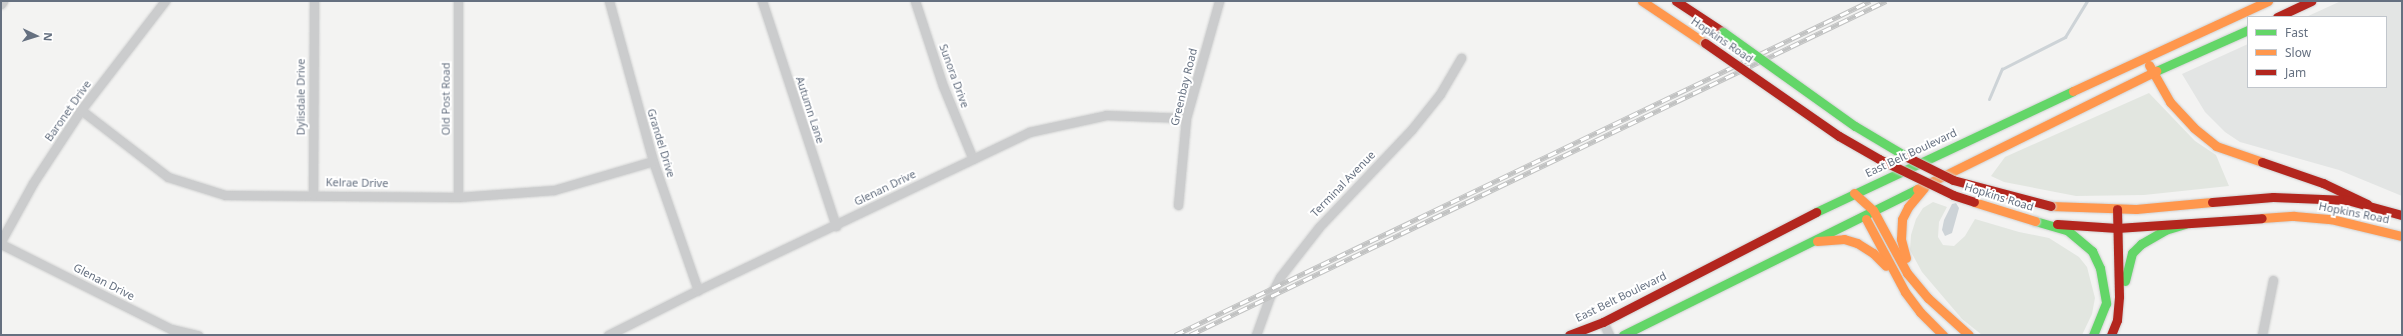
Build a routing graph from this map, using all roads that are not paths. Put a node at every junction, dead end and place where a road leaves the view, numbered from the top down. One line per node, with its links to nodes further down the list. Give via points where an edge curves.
1 (3, 1): 13 (street)
2 (165, 1): 19 (street, Baronet Drive)
3 (314, 1): 25 (street, Dylisdale Drive)
4 (458, 1): 26 (street, Old Post Road)
5 (609, 1): 22 (street, Grandel Drive)
6 (762, 1): 35 (street, Autumn Lane)
7 (915, 1): 21 (street, Sunora Drive, via 943,86)
8 (1219, 1): 20 (street, Greenbay Road)
9 (1642, 1): 33 (main road, Hopkins Road, bridge, via 1839,136 1879,159 1953,195)
10 (1676, 1): 29 (main road, Hopkins Road, bridge, via 1855,126 1926,168 2006,196 2051,206)
11 (2268, 1): 16 (main road, East Belt Boulevard)
12 (2312, 1): 14 (main road)
13 (1, 4)
14 (2279, 16)
15 (2247, 30): 18 (main road)
16 (2145, 57): 18 (main road); 24 (main road, East Belt Boulevard)
17 (1461, 58): 48 (street, Terminal Avenue, via 1440,94 1412,129 1319,227 1280,277)
18 (2153, 72): 23 (main road); 27 (main road, via 2170,102 2194,128 2216,146 2324,183)
19 (82, 110): 25 (street, Kelrae Drive, via 168,178 225,195); 39 (street, Baronet Drive, via 33,183)
20 (1186, 118): 21 (street, Glenan Drive, via 1106,115 1029,132); 28 (street, Greenbay Road)
21 (973, 159): 35 (street, Glenan Drive)
22 (653, 161): 26 (street, Kelrae Drive, via 554,190); 43 (street, Grandel Drive)
23 (1929, 182): 30 (main road); 42 (main road, via 1908,207 1901,228 1902,248)
24 (1854, 193): 30 (main road); 31 (main road); 45 (main road, East Belt Boulevard)
25 (313, 194): 26 (street, Kelrae Drive)
26 (458, 196)
27 (2368, 204): 29 (main road, Hopkins Road, via 2273,196); 32 (main road, Hopkins Road)
28 (1178, 205)
29 (2117, 209): 36 (main road)
30 (1873, 210): 31 (main road); 42 (main road, via 1907,273)
31 (1864, 215): 38 (main road); 41 (main road)
32 (2402, 215)
33 (2035, 221): 36 (main road, Hopkins Road); 54 (main road, via 2067,230 2092,251 2100,268 2106,303)
34 (2185, 224): 36 (main road, Hopkins Road); 37 (main road, Hopkins Road, via 2294,216 2331,219); 44 (main road, via 2148,238 2132,254)
35 (836, 226): 43 (street, Glenan Drive)
36 (2117, 228): 44 (main road)
37 (2402, 236)
38 (1810, 242): 41 (main road, via 1844,240 1857,243 1878,257); 51 (main road)
39 (1, 243): 46 (street, Glenan Drive, via 171,329)
40 (2273, 280): 56 (street)
41 (1898, 281): 52 (main road, via 1920,312)
42 (1916, 284): 53 (main road, via 1945,316)
43 (698, 290): 47 (street, Glenan Drive)
44 (2118, 307): 55 (main road, via 2117,320)
45 (1603, 322): 49 (main road, East Belt Boulevard); 50 (street)
46 (198, 335)
47 (608, 335)
48 (1256, 335)
49 (1569, 335)
50 (1609, 335)
51 (1623, 335)
52 (1943, 335)
53 (1969, 335)
54 (2092, 335)
55 (2111, 335)
56 (2262, 335)

